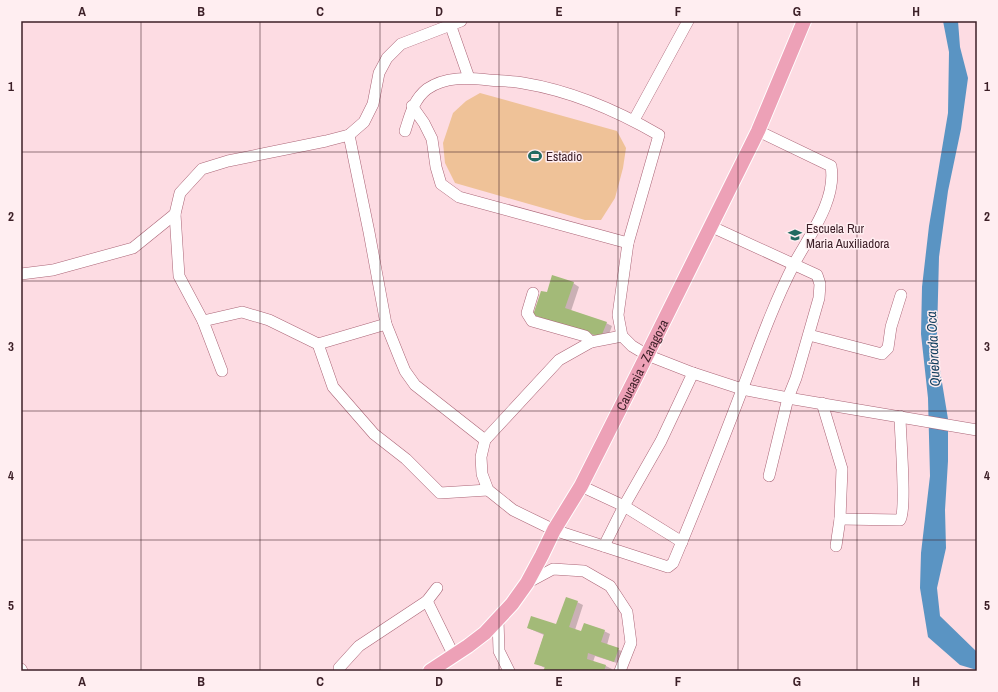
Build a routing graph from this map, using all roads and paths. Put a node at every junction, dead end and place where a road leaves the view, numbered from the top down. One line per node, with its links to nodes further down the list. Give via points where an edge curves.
1 (688, 21): 6 (street)
2 (804, 21): 8 (main road, Caucasia - Zaragoza)
3 (453, 22): 4 (street); 9 (street, via 401,44 387,58 379,73 373,104 364,122)
4 (469, 78): 5 (street, via 447,80 427,90); 6 (street, via 523,83 575,96)
5 (412, 106): 7 (street); 12 (street, via 432,138 441,184 459,198)
6 (634, 120): 12 (street, via 659,135)
7 (405, 131)
8 (758, 131): 11 (main road, Caucasia - Zaragoza); 13 (street, via 831,166 832,183 822,215)
9 (349, 135): 10 (street, via 202,169 180,193); 18 (street)
10 (175, 214): 14 (street, via 133,248 52,270); 17 (street, via 179,276)
11 (710, 226): 13 (street); 23 (main road, Caucasia - Zaragoza)
12 (628, 243): 20 (street, via 618,315)
13 (794, 264): 19 (street, via 817,275 820,284); 26 (street)
14 (21, 274)
15 (533, 293): 21 (street, via 527,313 532,321 585,336)
16 (901, 295): 19 (street, via 891,327 888,348 882,354)
17 (203, 321): 22 (street, via 242,312 269,320); 24 (street)
18 (386, 324): 22 (street); 31 (street, via 402,365 415,385)
19 (809, 335): 27 (street)
20 (622, 336): 21 (street); 23 (street)
21 (591, 342): 31 (street, via 559,360)
22 (318, 344): 34 (street, via 333,387 374,434 406,459 440,493)
23 (647, 355): 25 (street); 33 (main road, Caucasia - Zaragoza)
24 (222, 371)
25 (693, 373): 26 (street); 35 (street, via 661,441)
26 (742, 389): 27 (street); 38 (street)
27 (788, 398): 28 (street); 32 (street)
28 (822, 403): 29 (street); 36 (street, via 842,469)
29 (900, 416): 30 (street); 36 (street, via 904,500 902,518)
30 (977, 430)
31 (485, 440): 34 (street, via 481,457 482,474)
32 (769, 476)
33 (581, 486): 35 (street); 37 (main road, Caucasia - Zaragoza)
34 (488, 490): 37 (street, via 513,510)
35 (624, 506): 38 (street); 39 (street)
36 (840, 519): 40 (street)
37 (554, 530): 39 (street); 41 (main road, Caucasia - Zaragoza)
38 (682, 542): 39 (street, via 673,563 668,567)
39 (604, 546)
40 (836, 546)
41 (527, 583): 44 (main road, Caucasia - Zaragoza); 49 (street, via 553,569 584,571 610,586 627,612 631,643)
42 (437, 588): 43 (street)
43 (427, 601): 45 (street); 46 (street, via 359,646)
44 (498, 620): 45 (main road, Caucasia - Zaragoza); 48 (street, via 499,651)
45 (454, 656): 47 (main road, Caucasia - Zaragoza)
46 (339, 668)
47 (430, 671)
48 (509, 671)
49 (620, 671)

